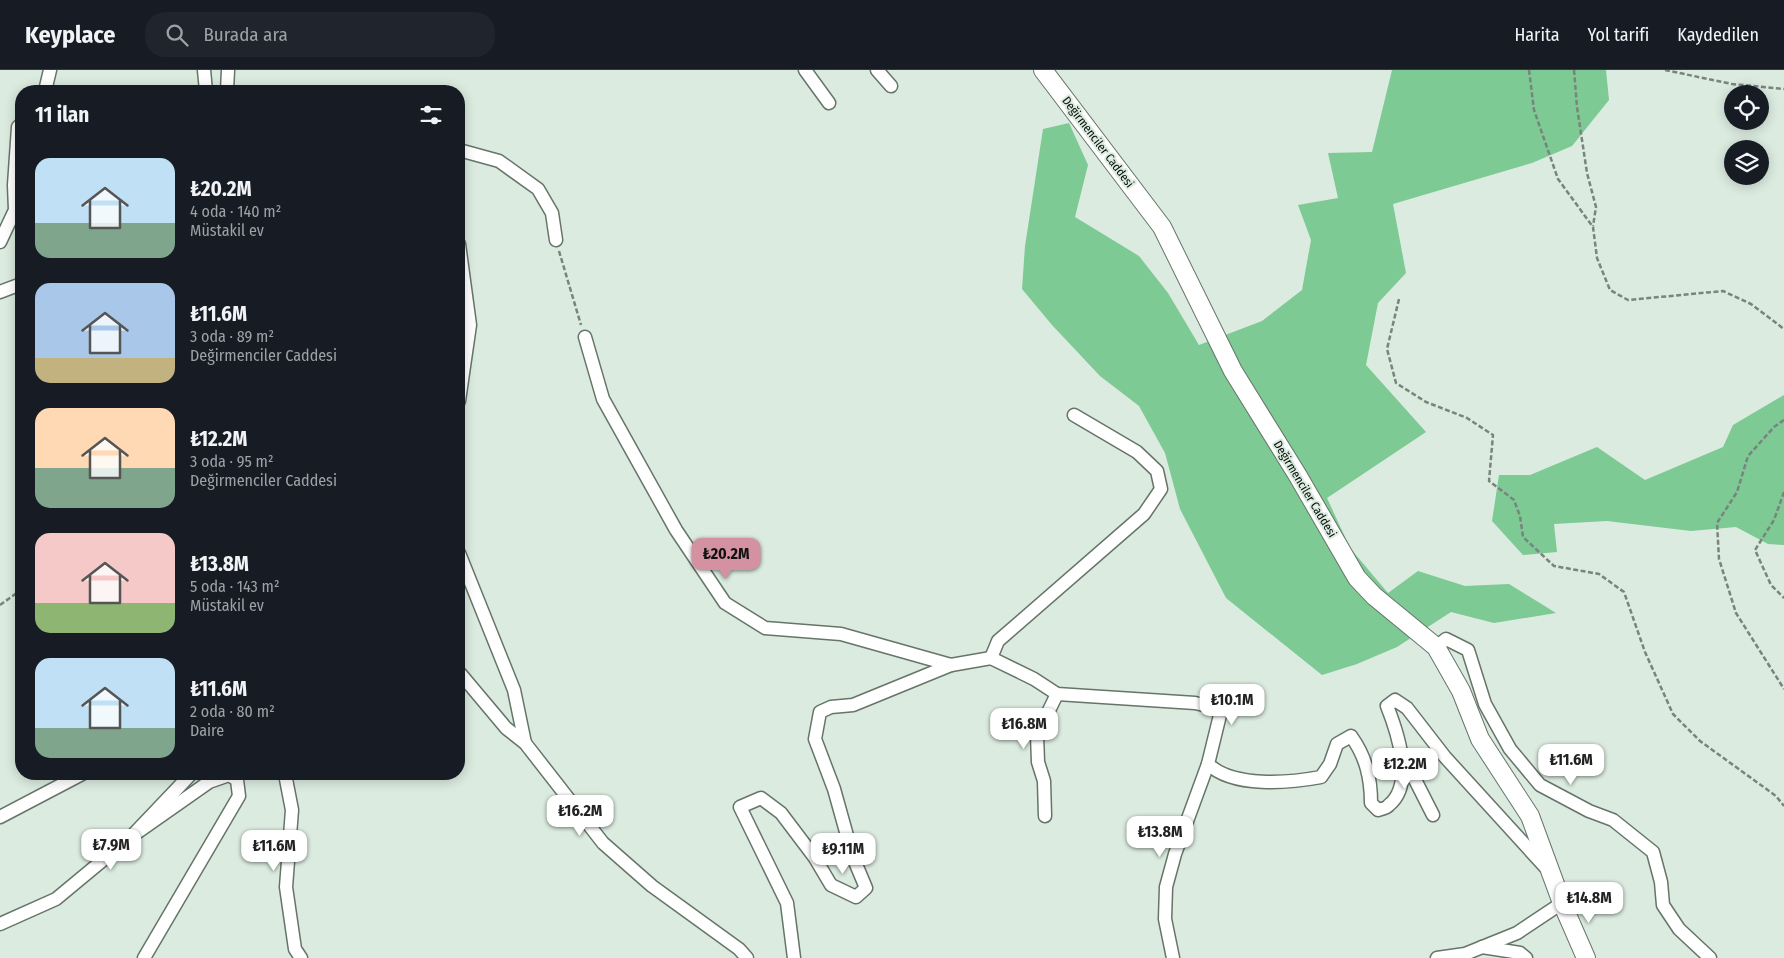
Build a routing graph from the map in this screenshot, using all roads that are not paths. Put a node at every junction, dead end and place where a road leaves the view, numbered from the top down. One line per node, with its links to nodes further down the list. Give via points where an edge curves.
1 (50, 70): 7 (street)
2 (204, 70): 8 (street)
3 (228, 70): 9 (street)
4 (804, 70): 11 (street)
5 (877, 70): 10 (street)
6 (1044, 70): 25 (main road, Değirmenciler Caddesi, via 1162,227 1233,371 1357,578)
7 (46, 85)
8 (205, 85)
9 (227, 85)
10 (891, 86)
11 (829, 103)
12 (465, 152): 16 (street, via 499,161 538,189 552,212)
13 (15, 170): 15 (street)
14 (15, 210): 17 (street)
15 (15, 210)
16 (556, 240)
17 (0, 242)
18 (15, 286): 20 (street)
19 (465, 288): 22 (street, via 470,325)
20 (0, 292)
21 (585, 337): 27 (street, via 603,399 676,530 725,603 765,628 840,634)
22 (465, 360)
23 (1074, 415): 26 (street, via 1137,452 1157,471 1161,489 1144,514 998,641)
24 (465, 568): 30 (street, via 514,690)
25 (1436, 648): 42 (main road, Değirmenciler Caddesi, via 1460,691 1480,739 1530,816); 54 (street, via 1446,639 1468,650 1489,711 1510,749 1540,785 1613,820 1653,852 1663,905 1679,929)
26 (991, 658): 27 (street); 29 (street)
27 (951, 665): 49 (street, via 853,705 831,707 820,712 815,739 866,888 856,896 831,885 781,813 766,801 761,798 740,807 788,903)
28 (465, 679): 30 (street, via 506,728)
29 (1058, 694): 32 (street, via 1195,702 1217,708 1220,715); 39 (street, via 1037,735)
30 (525, 743): 48 (street, via 603,844 652,886)
31 (1401, 753): 32 (street, via 1402,780 1396,796 1389,806 1378,810 1371,803 1369,773 1352,736 1337,744 1321,777 1300,781 1249,781 1216,771); 38 (street); 42 (street, via 1387,706 1395,700 1407,708 1445,757)
32 (1208, 764): 50 (street, via 1166,887 1165,919)
33 (71, 780): 40 (street)
34 (185, 780): 41 (street)
35 (215, 780): 41 (street)
36 (237, 780): 46 (street, via 239,796)
37 (286, 780): 47 (street, via 292,810 286,888 295,949)
38 (1433, 814)
39 (1045, 816)
40 (0, 817)
41 (132, 836): 44 (street, via 56,899)
42 (1552, 874): 43 (main road, Değirmenciler Caddesi)
43 (1562, 903): 45 (street, via 1517,933); 53 (main road, Değirmenciler Caddesi)
44 (0, 924)
45 (1482, 947): 51 (street, via 1466,954); 52 (street, via 1520,953)
46 (144, 958)
47 (301, 958)
48 (747, 958)
49 (794, 958)
50 (1173, 958)
51 (1437, 958)
52 (1526, 958)
53 (1586, 958)
54 (1710, 958)

